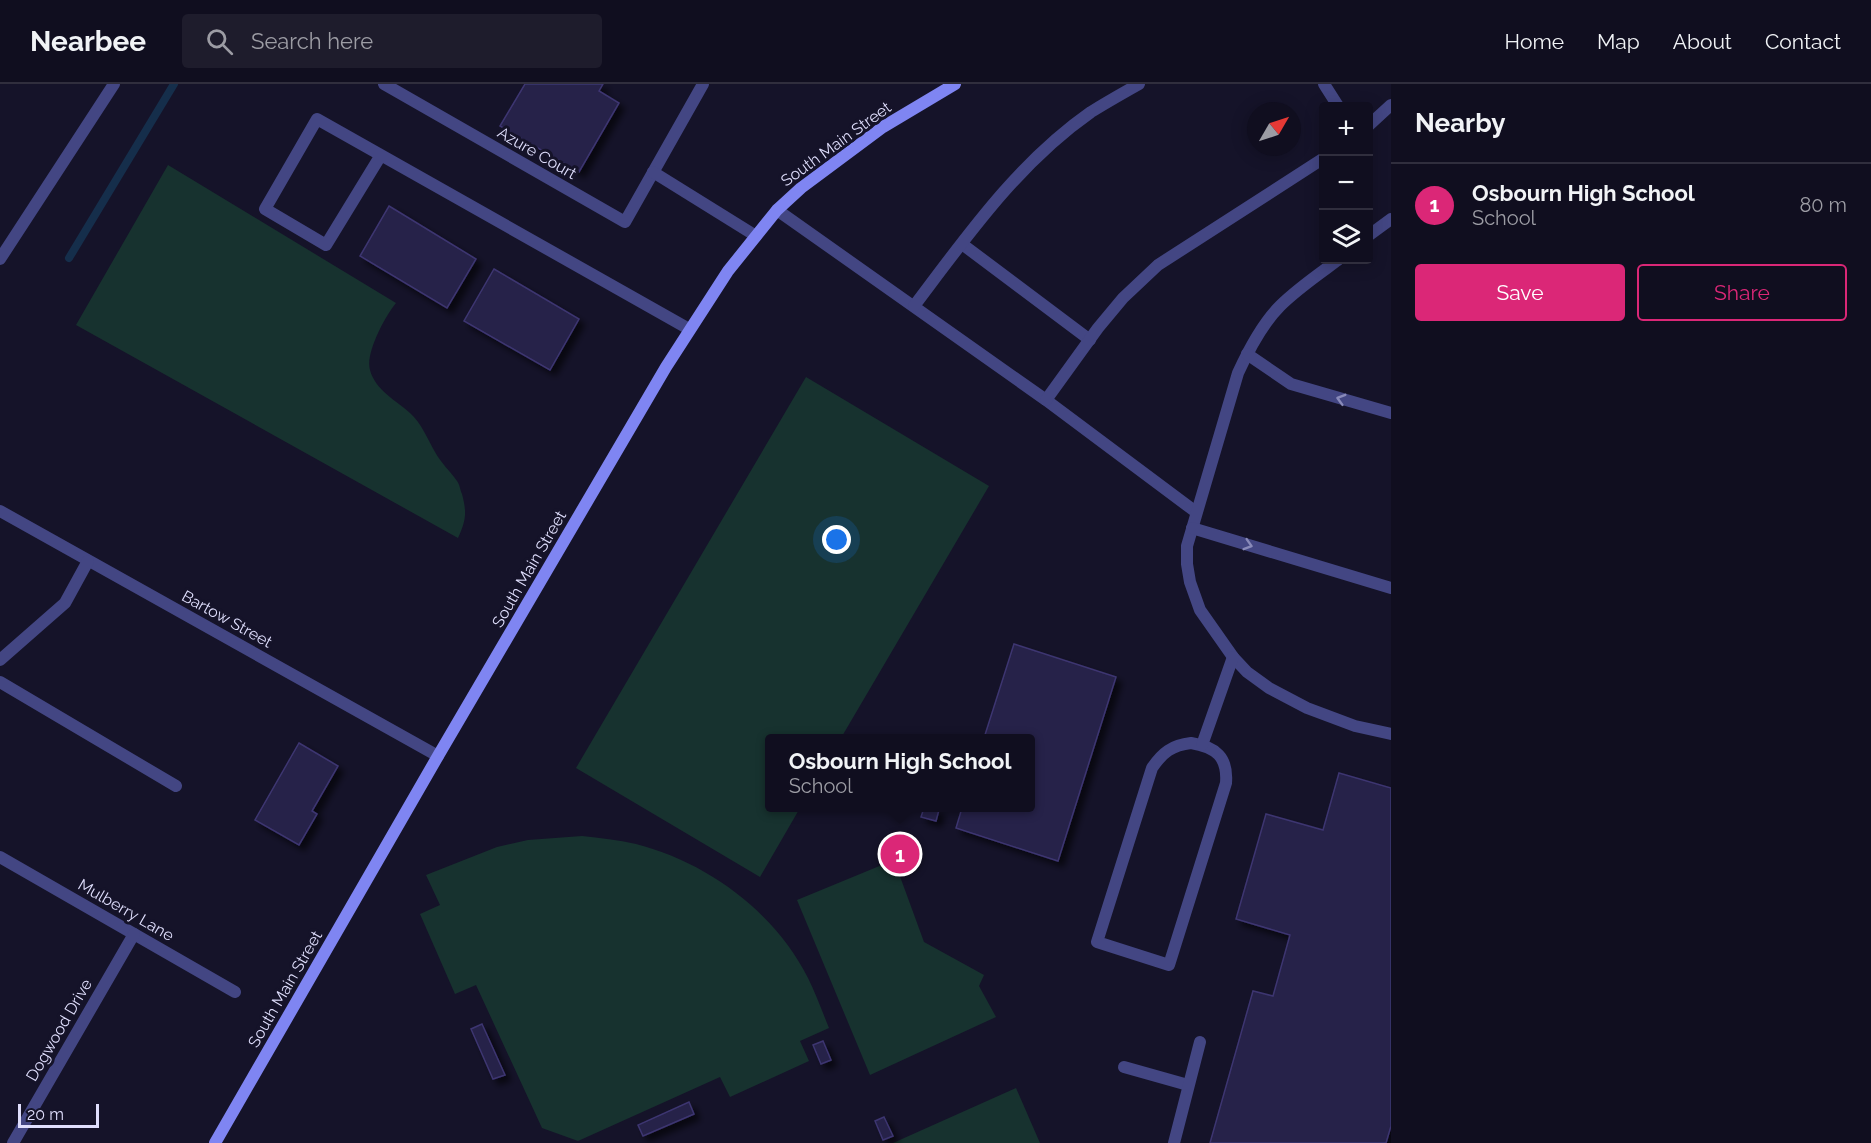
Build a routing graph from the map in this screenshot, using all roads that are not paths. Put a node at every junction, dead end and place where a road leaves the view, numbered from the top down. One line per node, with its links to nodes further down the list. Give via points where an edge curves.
1 (114, 84): 18 (street)
2 (384, 84): 12 (street, Azure Court, via 626,222)
3 (703, 84): 12 (street, Azure Court)
4 (955, 84): 13 (street, South Main Street, via 883,127)
5 (1139, 84): 17 (street, via 1091,112 1054,143 987,210)
6 (1324, 84): 7 (street)
7 (1335, 102)
8 (1391, 105): 9 (street)
9 (1373, 121)
10 (381, 155): 10 (street, via 326,245 265,209 317,119); 21 (street)
11 (1319, 161): 22 (street, via 1158,265 1124,298)
12 (653, 172): 16 (street)
13 (777, 210): 16 (street, South Main Street); 20 (street)
14 (1391, 219): 15 (street)
15 (1373, 232)
16 (756, 236): 21 (street, South Main Street)
17 (962, 244): 20 (street); 22 (street)
18 (0, 259)
19 (1333, 264): 23 (street, via 1279,307)
20 (914, 306): 24 (street)
21 (689, 329): 36 (street, South Main Street)
22 (1090, 340): 24 (street)
23 (1246, 354): 25 (street, one-way to 23, via 1292,384); 27 (street)
24 (1046, 400): 27 (street)
25 (1391, 413)
26 (0, 511): 29 (street, Bartow Street)
27 (1196, 512): 28 (street)
28 (1192, 528): 30 (street, one-way to 30); 31 (street, via 1187,546 1190,582 1200,610)
29 (88, 561): 32 (street, via 65,603); 36 (street, Bartow Street)
30 (1391, 588)
31 (1233, 657): 34 (street, via 1269,688 1307,708 1355,726); 35 (street)
32 (0, 660)
33 (0, 682): 37 (street)
34 (1391, 734)
35 (1202, 745): 35 (street, via 1171,748 1152,768 1097,942 1169,965 1226,783 1224,762)
36 (438, 756): 45 (street, South Main Street)
37 (176, 786)
38 (0, 857): 39 (street, Mulberry Lane)
39 (135, 934): 40 (street, Mulberry Lane); 44 (street, Dogwood Drive)
40 (235, 992)
41 (1200, 1042): 43 (street)
42 (1124, 1067): 43 (street)
43 (1188, 1085): 46 (street)
44 (13, 1143)
45 (215, 1143)
46 (1174, 1143)

